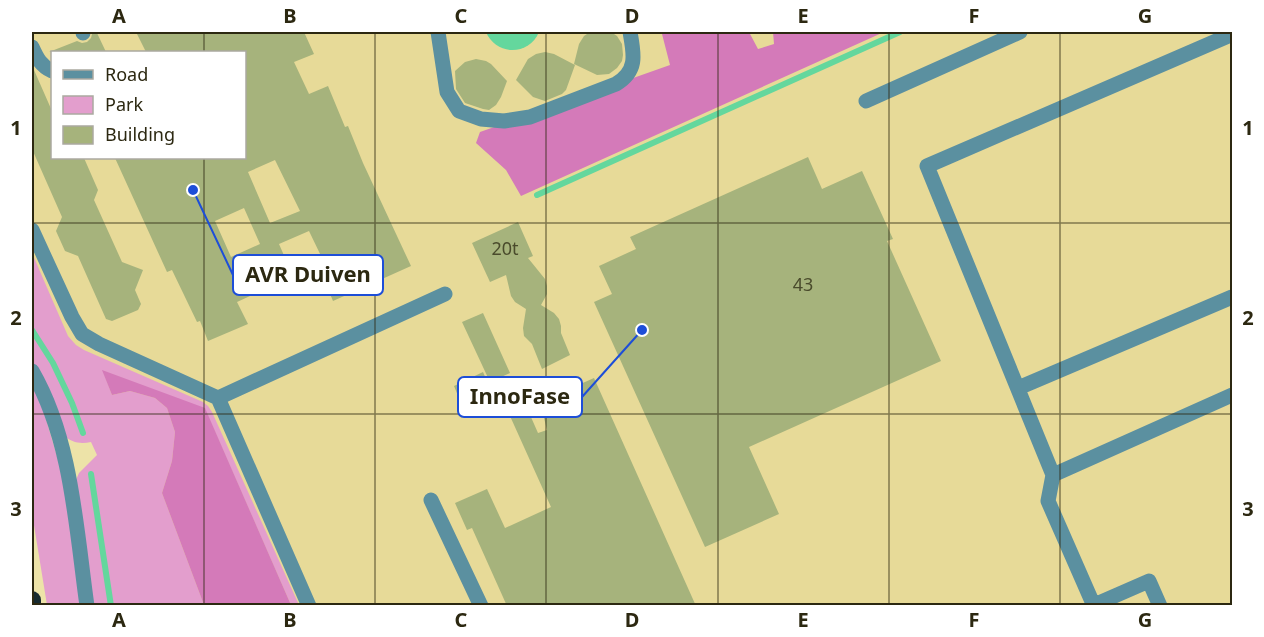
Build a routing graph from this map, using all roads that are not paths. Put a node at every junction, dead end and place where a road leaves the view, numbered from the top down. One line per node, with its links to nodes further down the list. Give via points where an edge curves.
1 (438, 32): 2 (street, via 447,92 459,111 481,119 504,121 530,117 626,78 634,59)
2 (630, 32)
3 (1020, 32): 7 (street)
4 (1230, 37): 12 (street, via 927,166)
5 (32, 47): 6 (street, via 39,62)
6 (51, 71)
7 (866, 100)
8 (32, 230): 14 (street, via 82,334)
9 (445, 294): 14 (street)
10 (1233, 297): 12 (street)
11 (32, 372): 20 (street, via 64,456)
12 (1018, 388): 15 (street)
13 (1233, 395): 15 (street)
14 (218, 398): 21 (street)
15 (1053, 475): 18 (street, via 1048,501)
16 (431, 500): 22 (street)
17 (32, 600): 19 (highway)
18 (1094, 605): 23 (street, via 1149,581)
19 (32, 606)
20 (87, 606)
21 (309, 606)
22 (481, 606)
23 (1160, 606)

